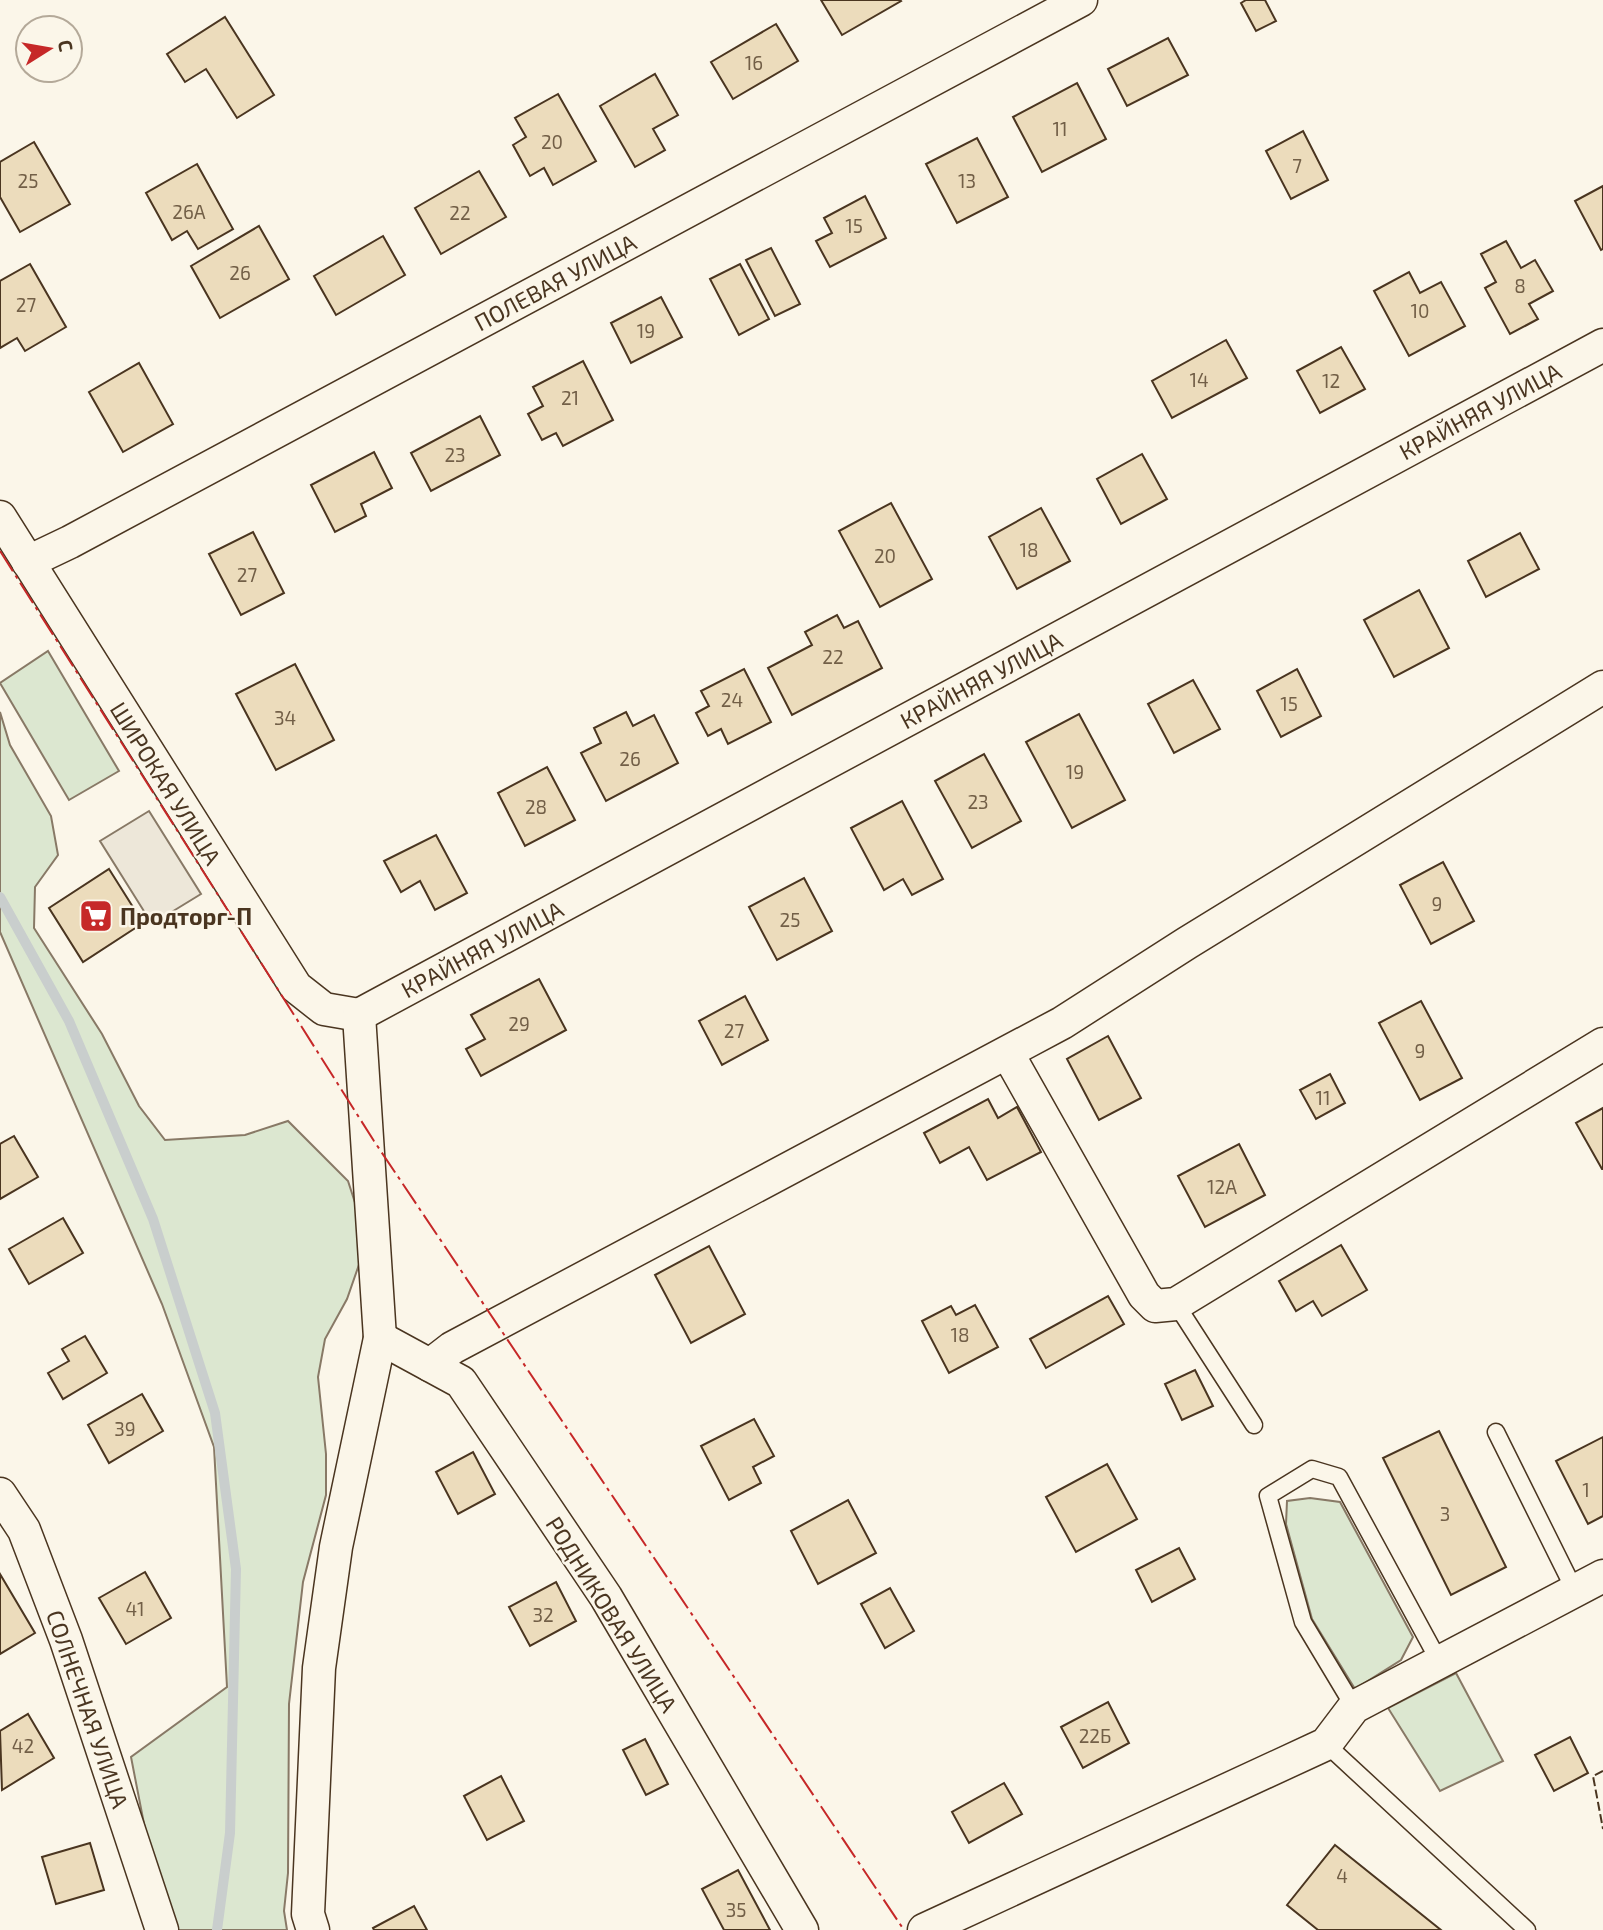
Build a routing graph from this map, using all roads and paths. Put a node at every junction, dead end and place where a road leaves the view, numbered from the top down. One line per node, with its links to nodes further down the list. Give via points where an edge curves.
1 (1081, 0): 4 (street, ПОЛЕВАЯ УЛИЦА)
2 (1603, 345): 6 (street, КРАЙНЯЯ УЛИЦА)
3 (0, 517): 4 (street, ШИРОКАЯ УЛИЦА)
4 (28, 562): 6 (street, ШИРОКАЯ УЛИЦА, via 296,987 324,1009)
5 (1603, 687): 8 (street)
6 (359, 1015): 10 (street)
7 (1603, 1044): 9 (street)
8 (1008, 1054): 9 (street, via 1144,1294 1155,1306); 11 (street, via 452,1348)
9 (1176, 1304): 12 (lane)
10 (380, 1338): 11 (street, РОДНИКОВАЯ УЛИЦА); 21 (street, via 336,1547 319,1668 308,1914)
11 (430, 1365): 22 (street, РОДНИКОВАЯ УЛИЦА, via 461,1382 606,1597)
12 (1254, 1425)
13 (1496, 1432): 16 (lane)
14 (0, 1494): 20 (street, СОЛНЕЧНАЯ УЛИЦА, via 24,1530 66,1640)
15 (1603, 1576): 16 (street)
16 (1575, 1591): 17 (street)
17 (1439, 1661): 18 (street); 18 (lane, via 1339,1477 1312,1469 1288,1481 1268,1496 1303,1622)
18 (1354, 1707): 19 (street)
19 (1326, 1744): 23 (street); 24 (lane)
20 (162, 1930)
21 (313, 1930)
22 (802, 1930)
23 (924, 1930)
24 (1527, 1930)

